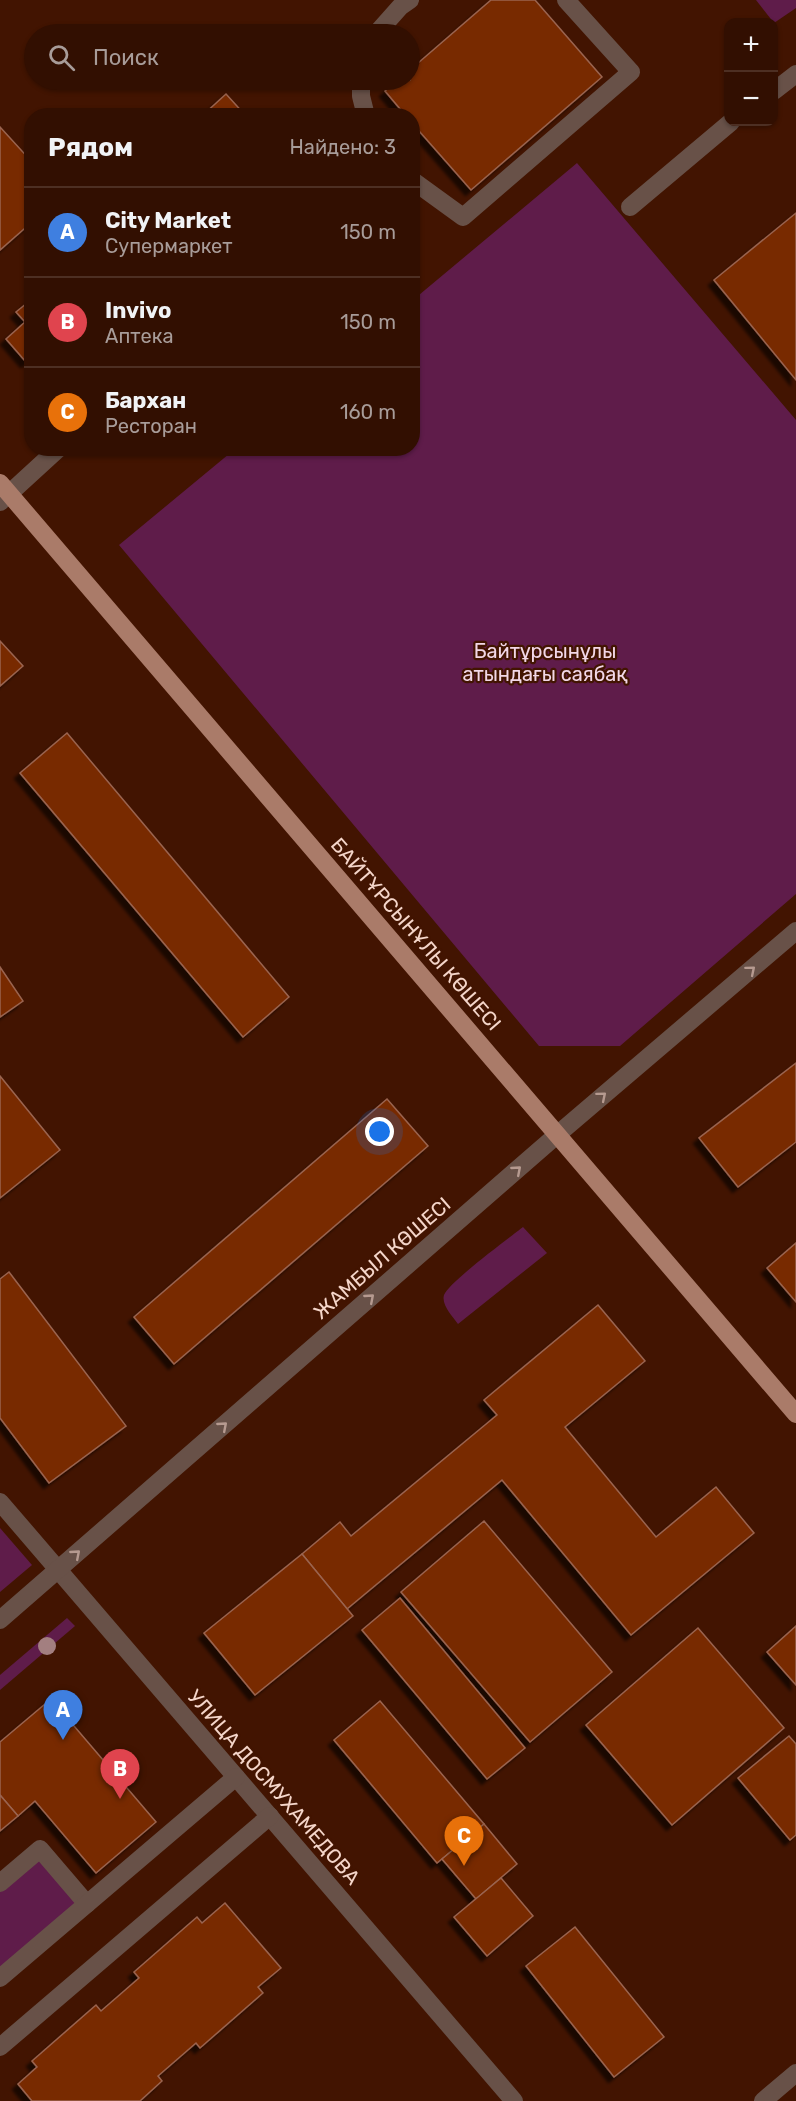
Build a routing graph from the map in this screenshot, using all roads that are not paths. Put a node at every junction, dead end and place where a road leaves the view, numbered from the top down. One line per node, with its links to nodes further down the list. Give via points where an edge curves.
1 (410, 0): 3 (street)
2 (566, 0): 9 (street, via 631,72 463,217)
3 (385, 24)
4 (796, 74): 5 (street)
5 (778, 88)
6 (361, 90): 7 (street)
7 (364, 108)
8 (726, 126): 10 (street)
9 (420, 186)
10 (630, 207)
11 (49, 456): 12 (street)
12 (3, 493): 14 (main road, БАЙТҰРСЫНҰЛЫ КӨШЕСІ)
13 (796, 931): 14 (street, ЖАМБЫЛ КӨШЕСІ, one-way to 13)
14 (558, 1134): 15 (main road, БАЙТҰРСЫНҰЛЫ КӨШЕСІ); 17 (street, ЖАМБЫЛ КӨШЕСІ, one-way to 14)
15 (796, 1414)
16 (0, 1502): 17 (street, УЛИЦА ДОСМУХАМЕДОВА)
17 (57, 1570): 18 (street, ЖАМБЫЛ КӨШЕСІ); 19 (street, УЛИЦА ДОСМУХАМЕДОВА)
18 (0, 1620)
19 (236, 1777): 20 (street, УЛИЦА ДОСМУХАМЕДОВА); 22 (street)
20 (270, 1816): 24 (street); 26 (street, УЛИЦА ДОСМУХАМЕДОВА)
21 (0, 1883): 22 (street, via 40,1849)
22 (87, 1904): 23 (street)
23 (0, 1978)
24 (0, 2047)
25 (796, 2073): 27 (street)
26 (514, 2101)
27 (763, 2101)

